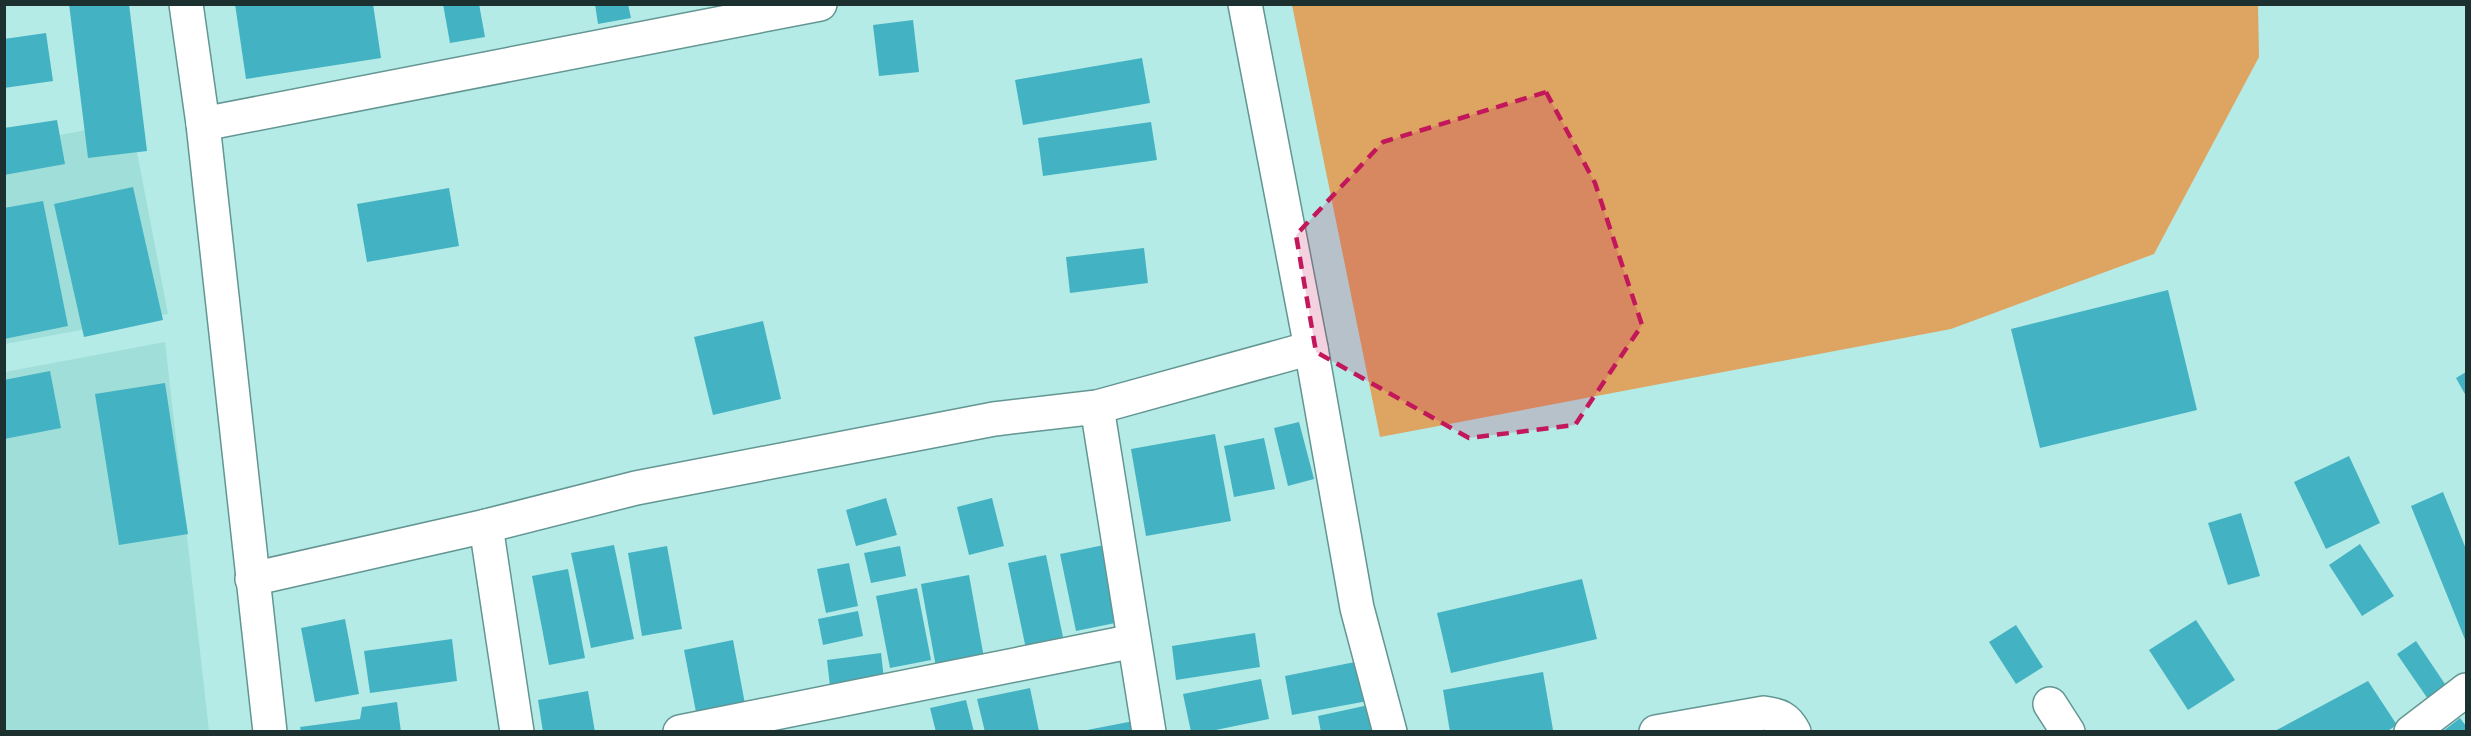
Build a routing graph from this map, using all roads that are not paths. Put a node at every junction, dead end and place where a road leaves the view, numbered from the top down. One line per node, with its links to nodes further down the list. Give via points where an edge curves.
1 (186, 4): 4 (street)
2 (820, 4): 4 (street)
3 (1245, 4): 5 (street)
4 (203, 124): 8 (street)
5 (1311, 348): 6 (street); 16 (street, via 1357,608)
6 (1097, 407): 7 (street, via 994,418 636,488); 9 (street)
7 (486, 526): 8 (street); 13 (street)
8 (252, 579): 12 (street)
9 (1134, 640): 14 (street); 15 (street)
10 (2466, 690): 20 (street)
11 (2050, 704): 19 (street)
12 (270, 732)
13 (517, 732)
14 (680, 732)
15 (1149, 732)
16 (1390, 732)
17 (1656, 732): 18 (street, via 1764,713 1780,715)
18 (1794, 732)
19 (2068, 732)
20 (2411, 732)

